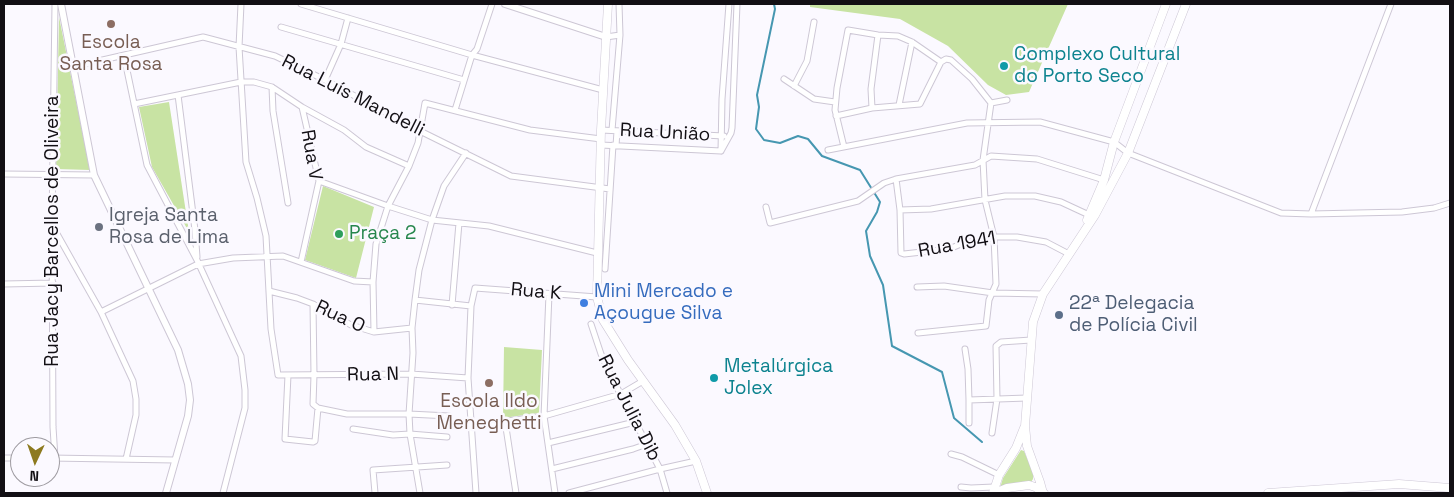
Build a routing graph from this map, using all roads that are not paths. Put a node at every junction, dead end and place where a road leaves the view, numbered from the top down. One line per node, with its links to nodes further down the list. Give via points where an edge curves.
1 (55, 4): 61 (street, Rua Jacy Barcellos de Oliveira)
2 (60, 4): 26 (street)
3 (241, 4): 22 (street)
4 (301, 4): 14 (street)
5 (492, 4): 23 (street)
6 (505, 4): 18 (street)
7 (608, 4): 18 (main road)
8 (619, 4): 19 (street)
9 (729, 4): 48 (street)
10 (738, 4): 49 (street)
11 (1166, 4): 51 (main road)
12 (1186, 4): 56 (main road)
13 (1390, 4): 74 (street)
14 (348, 18): 21 (street); 23 (street)
15 (814, 22): 31 (street, via 807,61)
16 (281, 27): 21 (street)
17 (878, 34): 20 (street, via 898,36); 36 (street, via 848,30); 41 (street, via 871,89)
18 (606, 36): 19 (street); 33 (main road)
19 (620, 36): 47 (street)
20 (912, 42): 25 (street); 39 (street)
21 (341, 44): 28 (street); 29 (street)
22 (239, 47): 24 (street, Rua Luís Mandelli, via 203,37); 28 (street, Rua Luís Mandelli, via 275,56); 30 (street)
23 (472, 55): 29 (street); 33 (street)
24 (124, 56): 26 (street, Rua Luís Mandelli); 38 (street)
25 (944, 60): 37 (street, via 951,60 972,79); 39 (street, via 920,104)
26 (72, 67): 62 (street)
27 (784, 79): 31 (street)
28 (325, 80): 46 (street, Rua Luís Mandelli)
29 (464, 80): 42 (street)
30 (241, 82): 32 (street); 34 (street); 83 (street, via 246,162 266,236)
31 (794, 86): 36 (street, via 814,99)
32 (272, 87): 40 (street); 69 (street)
33 (603, 90): 45 (main road)
34 (178, 95): 38 (street); 84 (street)
35 (1007, 100): 37 (street)
36 (835, 102): 43 (street)
37 (991, 103): 44 (street)
38 (134, 104): 84 (street, via 147,165)
39 (899, 105): 41 (street)
40 (302, 106): 59 (street, via 366,147); 65 (street, Rua V)
41 (872, 108): 43 (street)
42 (455, 110): 46 (street, Rua União, via 425,103); 50 (street, Rua União, via 530,130)
43 (836, 116): 53 (street)
44 (988, 124): 51 (street, via 1040,122); 53 (street, via 967,123); 58 (street)
45 (601, 130): 47 (street, Rua União); 50 (main road)
46 (420, 131): 57 (street, Rua Luís Mandelli); 59 (street)
47 (615, 131): 48 (street, Rua União); 52 (street)
48 (721, 136): 49 (street, Rua União); 55 (street)
49 (730, 136): 55 (street)
50 (601, 142): 52 (street, Rua União); 66 (main road)
51 (1114, 142): 56 (street); 64 (main road)
52 (615, 145): 55 (street, Rua União); 67 (street)
53 (844, 147): 54 (street)
54 (828, 150)
55 (721, 151)
56 (1128, 152): 74 (street, via 1281,213); 80 (main road)
57 (466, 153): 66 (street, Rua Luís Mandelli, via 511,176); 76 (street, via 444,186)
58 (983, 160): 63 (street, via 975,166); 64 (street, via 991,156 1037,159); 68 (street)
59 (409, 166): 71 (street)
60 (4, 174): 61 (street)
61 (53, 174): 62 (street); 78 (street, Rua Jacy Barcellos de Oliveira)
62 (94, 174): 91 (street)
63 (896, 180): 72 (street, via 884,183 858,201 770,223); 73 (street)
64 (1104, 180): 75 (main road)
65 (319, 181): 71 (street); 85 (street, Rua V)
66 (600, 188): 67 (street, Rua Luís Mandelli); 81 (main road)
67 (610, 189): 86 (street)
68 (985, 200): 73 (street, via 931,209); 75 (street, via 1035,196 1062,202); 79 (street)
69 (288, 203)
70 (1450, 203): 74 (street, via 1419,210)
71 (388, 206): 76 (street); 87 (street, via 376,244)
72 (766, 207)
73 (900, 210): 79 (street, Rua 1941, via 901,253 949,249)
74 (1311, 214)
75 (1089, 215): 80 (main road)
76 (432, 220): 77 (street); 97 (street)
77 (459, 223): 81 (street, via 489,226); 99 (street)
78 (52, 224): 88 (street, Rua Jacy Barcellos de Oliveira); 101 (street)
79 (994, 237): 82 (street, Rua 1941, via 1046,242); 93 (street, via 996,284)
80 (1079, 240): 82 (main road)
81 (598, 253): 96 (main road)
82 (1069, 254): 95 (main road)
83 (268, 256): 84 (street); 85 (street, via 283,256); 92 (street)
84 (197, 262): 91 (street); 148 (street, via 241,356 243,373 245,408)
85 (301, 262): 87 (street, via 354,281)
86 (605, 269)
87 (373, 282): 104 (street)
88 (53, 283): 89 (street); 129 (street, Rua Jacy Barcellos de Oliveira)
89 (4, 284)
90 (917, 287): 93 (street, via 944,286)
91 (149, 288): 101 (street); 136 (street, via 178,350 188,384 188,416)
92 (270, 292): 98 (street, Rua O); 109 (street, Rua N, via 271,329 278,376)
93 (993, 293): 95 (street); 105 (street, via 986,326)
94 (549, 294): 96 (street, Rua K); 100 (street, Rua K, via 475,288); 120 (street)
95 (1043, 294): 106 (main road, via 1033,322)
96 (597, 297): 112 (main road, via 603,320)
97 (415, 300): 99 (street); 103 (street)
98 (313, 304): 104 (street, Rua O, via 351,325); 110 (street)
99 (452, 305): 100 (street)
100 (471, 306): 111 (street)
101 (101, 312): 135 (street, via 135,390 136,415)
102 (591, 324): 113 (street, Rua Julia Dib, via 601,354)
103 (412, 328): 104 (street, Rua O); 108 (street)
104 (374, 332)
105 (918, 333)
106 (1031, 340): 114 (main road); 115 (street, via 1001,342 996,346)
107 (965, 349): 116 (street)
108 (411, 374): 110 (street, Rua N); 111 (street, Rua N); 118 (street)
109 (288, 375): 110 (street, Rua N); 117 (street, via 285,439 315,441)
110 (314, 375): 117 (street, via 313,404)
111 (468, 378): 124 (street)
112 (643, 381): 113 (street); 137 (main road)
113 (621, 394): 120 (street); 122 (street, Rua Julia Dib)
114 (1026, 398): 115 (street); 125 (main road)
115 (997, 399): 116 (street); 128 (street)
116 (970, 400): 123 (street)
117 (318, 408): 118 (street, via 347,414)
118 (409, 414): 119 (street); 127 (street)
119 (449, 416)
120 (544, 416): 121 (street); 131 (street)
121 (504, 421): 124 (street); 152 (street)
122 (635, 422): 131 (street); 132 (street, Rua Julia Dib)
123 (968, 423)
124 (471, 426): 151 (street)
125 (1025, 426): 142 (main road); 157 (main road, via 1027,446)
126 (353, 429): 127 (street)
127 (410, 434): 130 (street); 139 (street)
128 (992, 434)
129 (53, 437)
130 (447, 437)
131 (548, 443): 140 (street)
132 (647, 444): 140 (street); 141 (street, Rua Julia Dib)
133 (952, 454): 142 (street)
134 (60, 458): 135 (street)
135 (126, 459): 136 (street)
136 (175, 460): 147 (street)
137 (696, 461): 141 (street); 156 (main road)
138 (446, 465): 139 (street)
139 (415, 467): 149 (street, via 373,470); 150 (street)
140 (552, 469): 153 (street)
141 (660, 469): 154 (street); 155 (street, Rua Julia Dib)
142 (1000, 475): 145 (main road)
143 (961, 487): 145 (street)
144 (1450, 488): 146 (main road, via 1399,484)
145 (994, 491): 157 (main road, via 1020,485 1035,487)
146 (1314, 492): 158 (main road)
147 (166, 493)
148 (223, 493)
149 (375, 493)
150 (420, 493)
151 (476, 493)
152 (516, 493)
153 (555, 493)
154 (568, 493)
155 (666, 493)
156 (707, 493)
157 (1043, 493)
158 (1268, 493)

